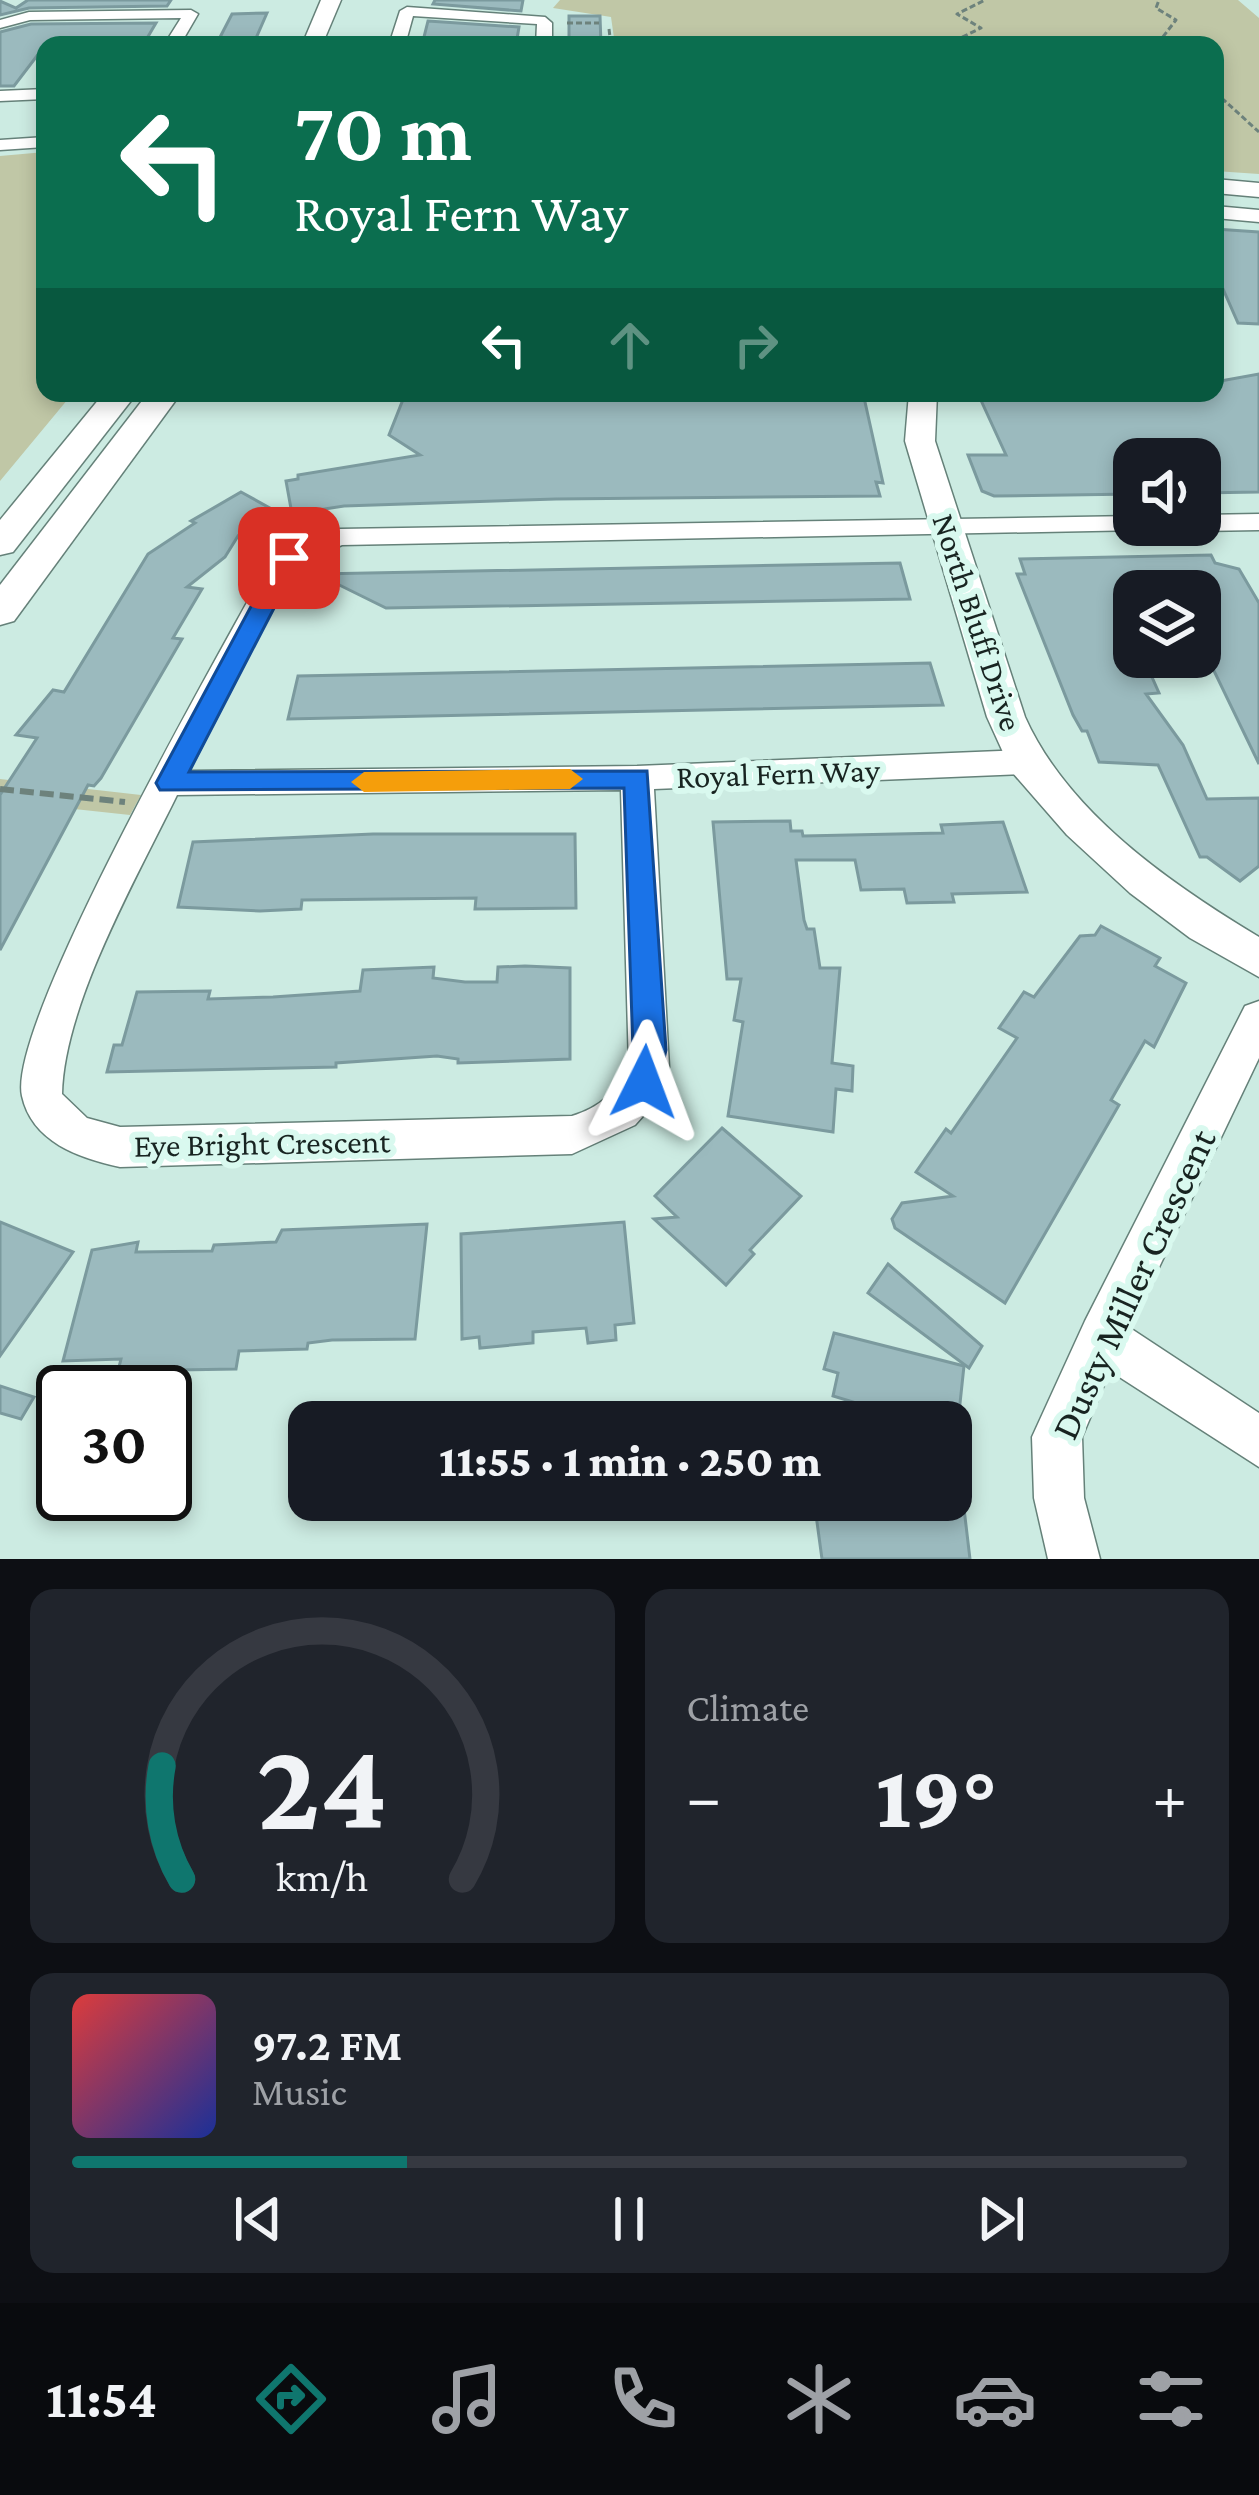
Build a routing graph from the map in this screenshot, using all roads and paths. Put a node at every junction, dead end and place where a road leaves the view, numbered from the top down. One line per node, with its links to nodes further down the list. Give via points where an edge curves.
1 (331, 0): 9 (main road)
2 (985, 0): 13 (path, via 957,14 981,28)
3 (1159, 0): 14 (path, via 1156,8 1176,20)
4 (563, 23): 5 (path)
5 (599, 23)
6 (0, 24): 8 (street, via 29,16 191,14)
7 (609, 29): 12 (path)
8 (178, 36)
9 (316, 36)
10 (400, 36): 11 (street, via 407,11 540,20)
11 (544, 36)
12 (610, 36)
13 (965, 36)
14 (1164, 36)
15 (36, 94): 16 (street)
16 (0, 96)
17 (1224, 100): 18 (path)
18 (1259, 132)
19 (36, 143): 20 (street)
20 (0, 145)
21 (1224, 187): 22 (street)
22 (1259, 190)
23 (1224, 213): 24 (street)
24 (1259, 216)
25 (114, 402): 32 (main road)
26 (158, 402): 33 (main road)
27 (922, 402): 31 (street, North Bluff Drive, via 920,441)
28 (1259, 522): 29 (street)
29 (1221, 523)
30 (1113, 524): 31 (street, Eye Bright Crescent)
31 (946, 526): 34 (street, North Bluff Drive); 37 (street, Eye Bright Crescent, via 340,537 309,545 276,574)
32 (0, 544)
33 (0, 612)
34 (1026, 762): 35 (street, Royal Fern Way); 38 (street, North Bluff Drive, via 1145,881)
35 (637, 778): 37 (street, Royal Fern Way); 37 (street, Eye Bright Crescent, via 649,1067 630,1104 611,1120 572,1135 120,1148 62,1124 40,1090 52,1029 87,944)
36 (0, 789): 37 (path)
37 (165, 794)
38 (1259, 959)
39 (1259, 1018): 40 (street, Dusty Miller Crescent)
40 (1101, 1337): 41 (street); 42 (street, Dusty Miller Crescent, via 1057,1437 1059,1498)
41 (1259, 1442)
42 (1074, 1559)

